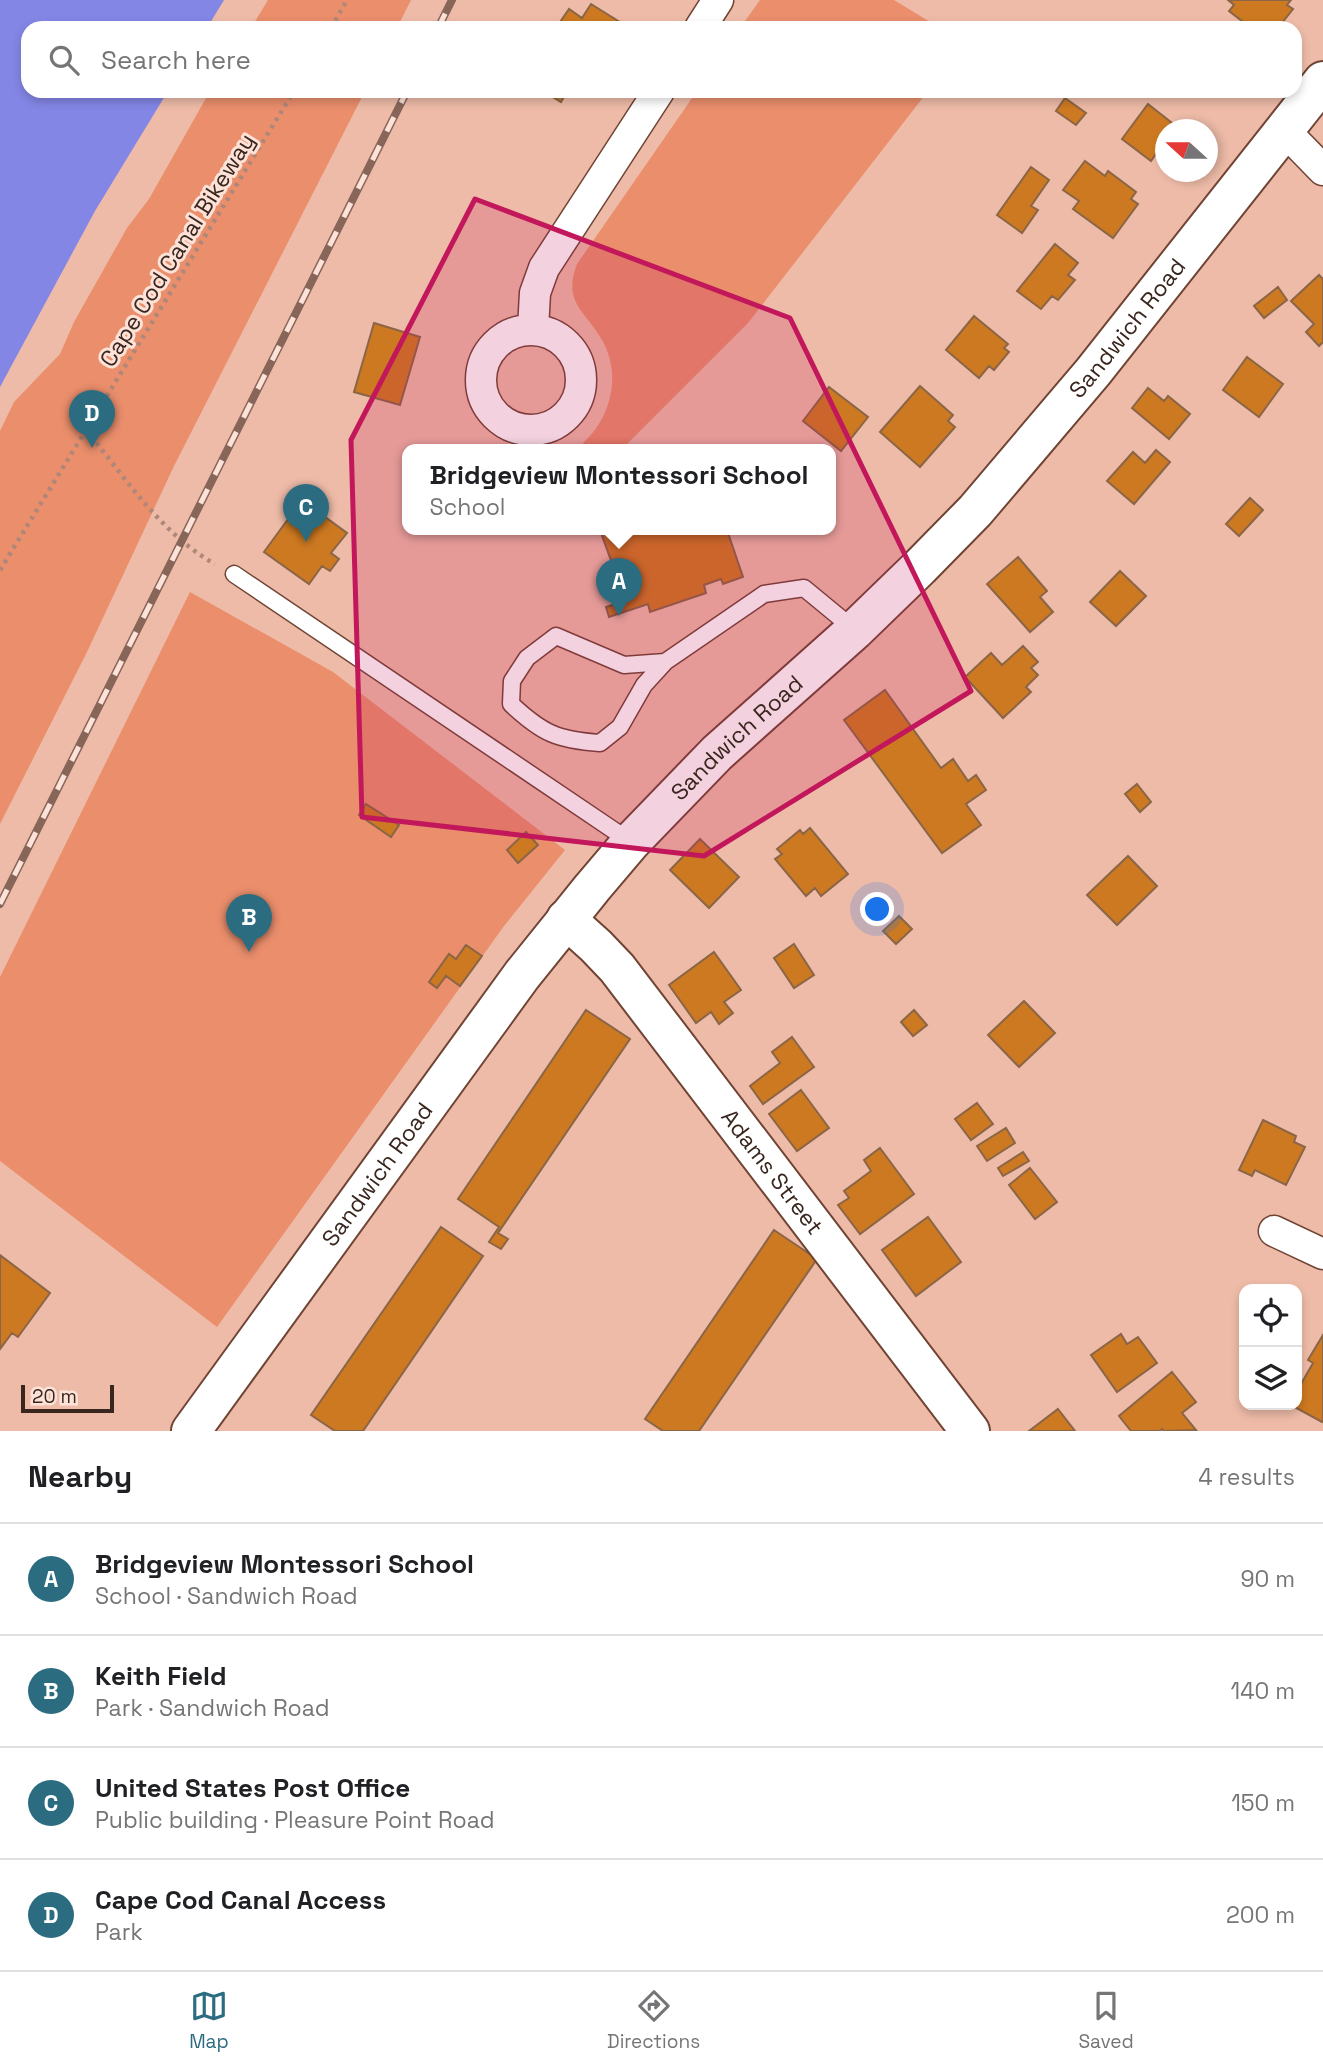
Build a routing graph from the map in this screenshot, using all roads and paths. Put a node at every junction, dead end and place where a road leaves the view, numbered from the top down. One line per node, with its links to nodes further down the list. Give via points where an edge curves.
1 (347, 0): 3 (path)
2 (718, 0): 4 (street)
3 (335, 21)
4 (704, 21)
5 (1323, 81): 8 (main road, Sandwich Road)
6 (290, 98): 11 (path, Cape Cod Canal Bikeway)
7 (654, 98): 10 (street, via 544,268 535,293)
8 (1284, 130): 9 (street); 14 (main road, Sandwich Road, via 1029,449 920,568)
9 (1323, 170)
10 (533, 329)
11 (86, 430): 12 (path, Cape Cod Canal Bikeway); 13 (path, via 156,515 198,554)
12 (0, 570)
13 (234, 574): 16 (lane)
14 (855, 630): 15 (lane, via 804,588 764,594); 16 (main road, Sandwich Road, via 717,752)
15 (665, 662): 15 (lane, via 624,665 556,636 527,658 512,681 511,704 533,725 568,741 600,743 620,727)
16 (631, 842): 17 (main road, Sandwich Road)
17 (566, 919): 20 (main road, Sandwich Road); 21 (main road, Adams Street, via 617,968)
18 (1274, 1231): 19 (street)
19 (1323, 1254)
20 (191, 1431)
21 (970, 1431)

